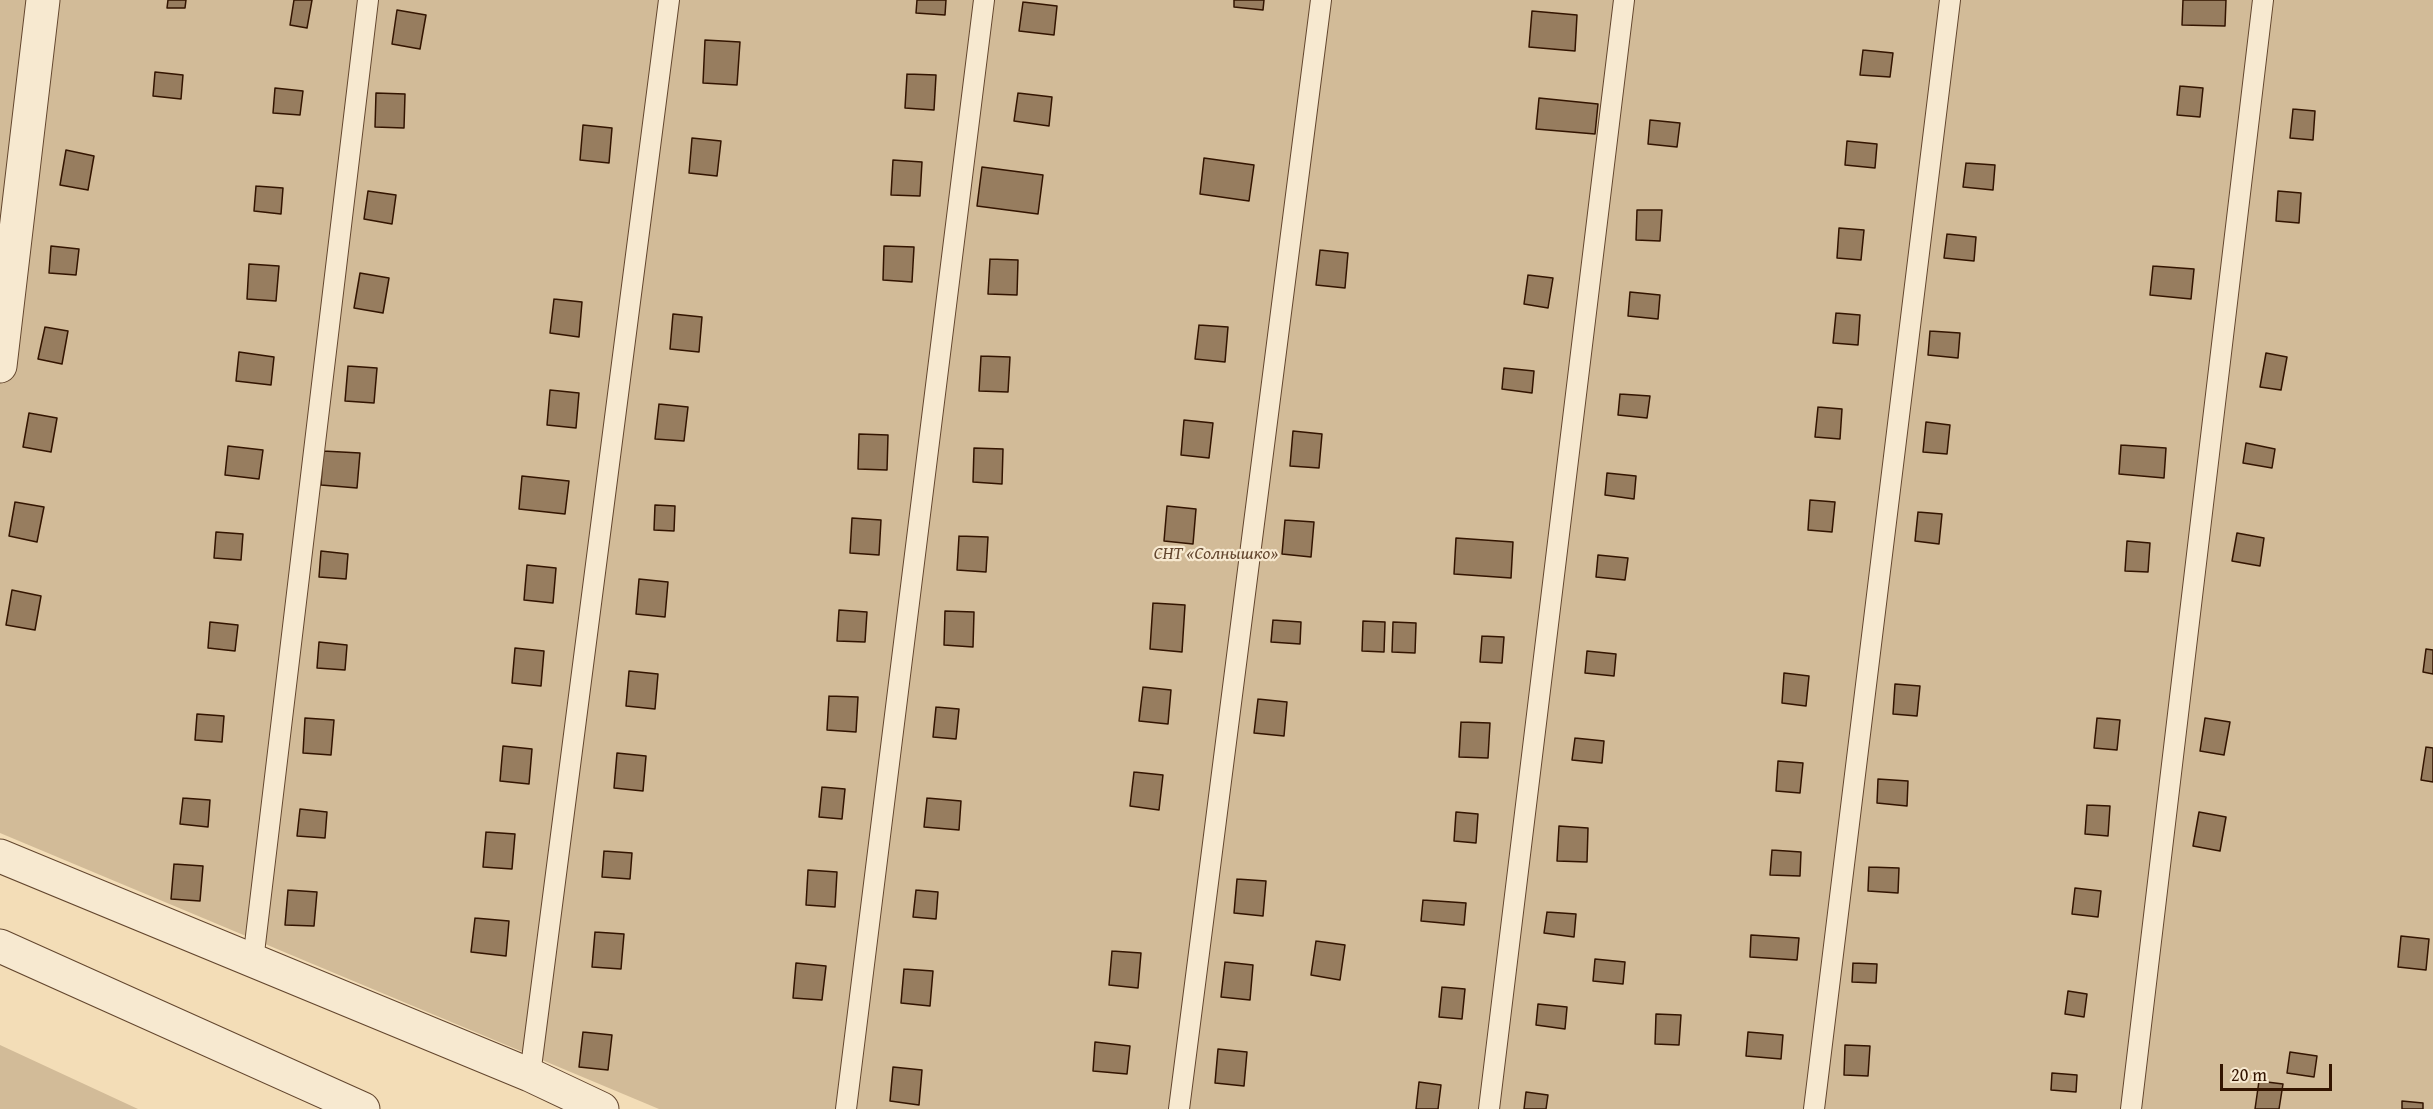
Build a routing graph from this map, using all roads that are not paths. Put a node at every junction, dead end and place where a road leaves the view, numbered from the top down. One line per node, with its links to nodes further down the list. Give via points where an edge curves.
1 (43, 0): 9 (street)
2 (368, 0): 12 (lane)
3 (669, 0): 13 (lane)
4 (984, 0): 16 (lane)
5 (1321, 0): 17 (lane)
6 (1624, 0): 18 (lane)
7 (1950, 0): 19 (lane)
8 (2263, 0): 20 (lane)
9 (0, 366)
10 (0, 856): 12 (street)
11 (0, 946): 14 (street)
12 (253, 961): 13 (street)
13 (530, 1075): 15 (street)
14 (363, 1109)
15 (602, 1109)
16 (846, 1109)
17 (1179, 1109)
18 (1489, 1109)
19 (1814, 1109)
20 (2131, 1109)

